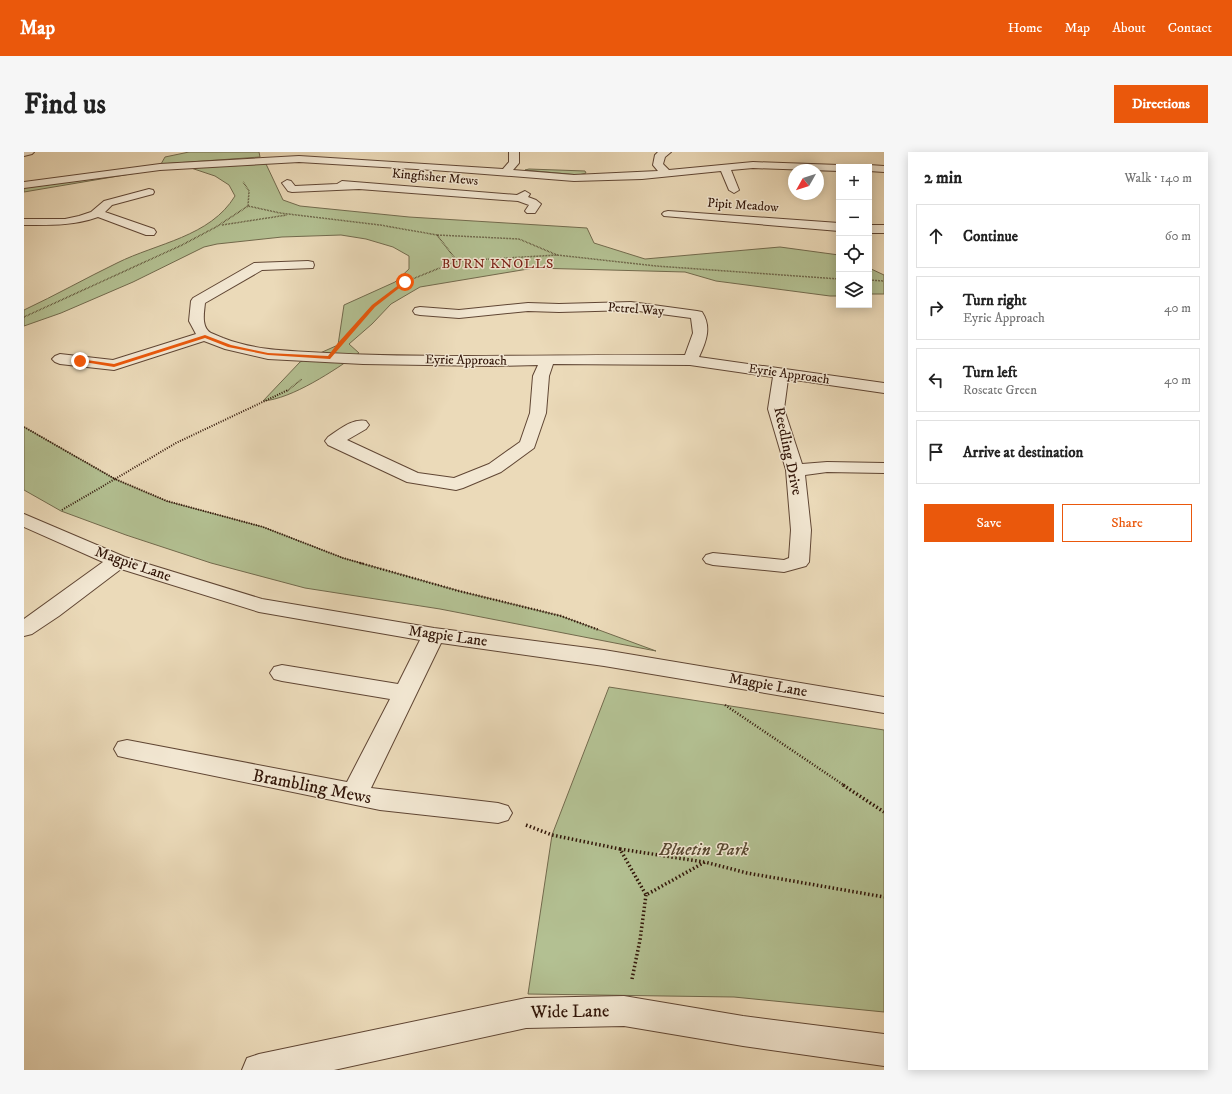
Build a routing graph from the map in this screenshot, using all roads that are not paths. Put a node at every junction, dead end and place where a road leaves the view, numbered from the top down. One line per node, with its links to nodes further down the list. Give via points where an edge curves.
1 (30, 152): 5 (street)
2 (366, 152): 6 (street)
3 (514, 152): 12 (street, via 514,163)
4 (666, 152): 13 (street, via 660,154 658,166)
5 (24, 153)
6 (354, 162): 7 (street); 16 (street, via 277,160 168,166)
7 (433, 167): 12 (street); 18 (street)
8 (725, 167): 9 (street, via 753,165); 13 (street); 19 (street)
9 (836, 168)
10 (872, 168): 11 (street)
11 (884, 169)
12 (506, 172): 13 (street, via 574,178)
13 (666, 173)
14 (286, 183): 17 (street, via 292,189)
15 (342, 184): 17 (street, Kingfisher Mews)
16 (25, 185)
17 (361, 186): 18 (street, Kingfisher Mews)
18 (402, 188): 22 (street, Kingfisher Mews, via 522,196 534,204)
19 (734, 190)
20 (149, 192): 21 (street, via 108,203)
21 (98, 212): 24 (street, via 82,219 65,222); 28 (street)
22 (531, 212)
23 (668, 214): 25 (street, Pipit Meadow, via 691,219)
24 (24, 222)
25 (836, 227)
26 (872, 229): 27 (street)
27 (884, 229)
28 (150, 232)
29 (308, 264): 31 (street, via 259,266 198,301 196,321)
30 (420, 311): 34 (street, Petrel Way, via 459,314 528,307 631,306 701,313 699,340)
31 (205, 336): 32 (street, via 116,368); 33 (street, Eyrie Approach, via 230,346 268,354 492,361)
32 (60, 359)
33 (547, 360): 34 (street, Eyrie Approach); 37 (street, via 542,376 538,413 528,444 495,468 456,484 414,478 334,441)
34 (690, 360): 35 (street, Eyrie Approach)
35 (781, 374): 36 (street, Eyrie Approach); 39 (street, Reedling Drive, via 776,409)
36 (884, 388)
37 (360, 425)
38 (884, 468): 39 (street, via 827,467)
39 (795, 470): 41 (street, Reedling Drive, via 800,500 799,562 784,566)
40 (30, 523): 42 (street, Magpie Lane)
41 (713, 559)
42 (118, 561): 43 (street); 44 (street, Magpie Lane, via 259,605)
43 (24, 629)
44 (434, 634): 46 (street); 47 (street, Magpie Lane, via 687,671)
45 (282, 673): 46 (street)
46 (405, 693): 49 (street)
47 (884, 705)
48 (127, 749): 49 (street, Brambling Mews)
49 (355, 794): 50 (street, Brambling Mews, via 380,800)
50 (498, 814)
51 (884, 1050): 52 (street, Wide Lane, via 743,1032 624,1011 526,1012)
52 (262, 1070)

